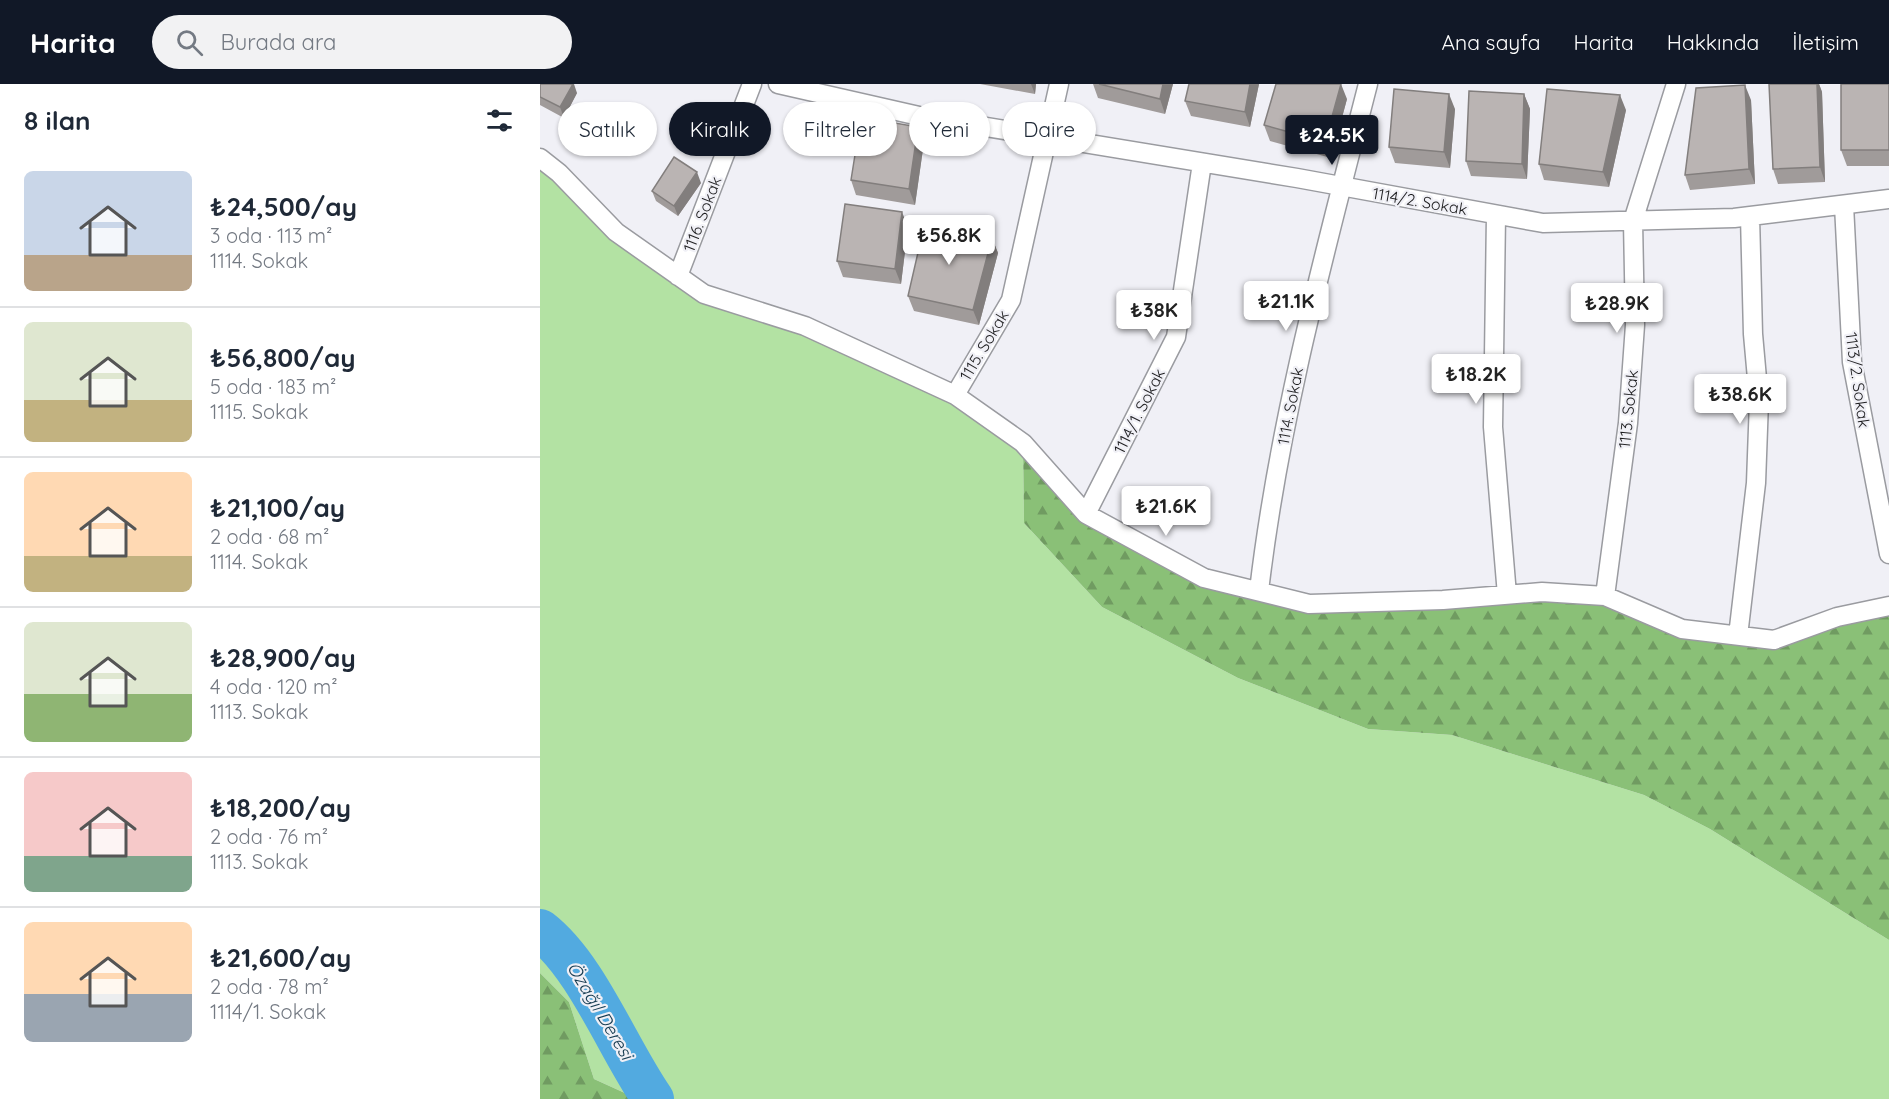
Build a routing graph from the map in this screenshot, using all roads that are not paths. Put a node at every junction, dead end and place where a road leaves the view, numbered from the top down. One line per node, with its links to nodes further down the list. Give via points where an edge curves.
1 (752, 84): 18 (street, 1116. Sokak)
2 (778, 84): 7 (street, 1114/2. Sokak, via 919,116)
3 (1059, 84): 6 (street, 1115. Sokak)
4 (1368, 84): 12 (street, 1114. Sokak)
5 (1676, 84): 17 (street, 1113. Sokak)
6 (1054, 102)
7 (1002, 130)
8 (1096, 145): 11 (street, 1114/2. Sokak)
9 (1041, 156): 19 (street, 1115. Sokak, via 1011,300)
10 (540, 158): 18 (street, via 616,232)
11 (1202, 163): 12 (street, 1114/2. Sokak); 20 (street, 1114/1. Sokak, via 1176,337)
12 (1341, 186): 15 (street, 1114/2. Sokak); 22 (street, 1114. Sokak, via 1303,341 1268,513)
13 (1889, 199): 14 (street, 1114/2. Sokak)
14 (1844, 205): 16 (street, 1114/2. Sokak); 21 (street, 1113/2. Sokak, via 1852,362)
15 (1496, 214): 17 (street, 1114/2. Sokak, via 1543,223); 23 (street, via 1493,427)
16 (1750, 216): 17 (street, 1114/2. Sokak); 26 (street, via 1758,424 1756,483)
17 (1633, 221): 24 (street, 1113. Sokak, via 1635,325 1628,423)
18 (678, 276): 19 (street, via 704,294 805,326)
19 (955, 395): 20 (street, via 1023,443)
20 (1086, 514): 22 (street, via 1204,578)
21 (1889, 554)
22 (1259, 591): 23 (street, via 1309,604)
23 (1507, 595): 24 (street, via 1542,592)
24 (1605, 596): 26 (street, via 1682,629)
25 (1889, 606): 26 (street, via 1837,618 1774,640)
26 (1738, 636)

